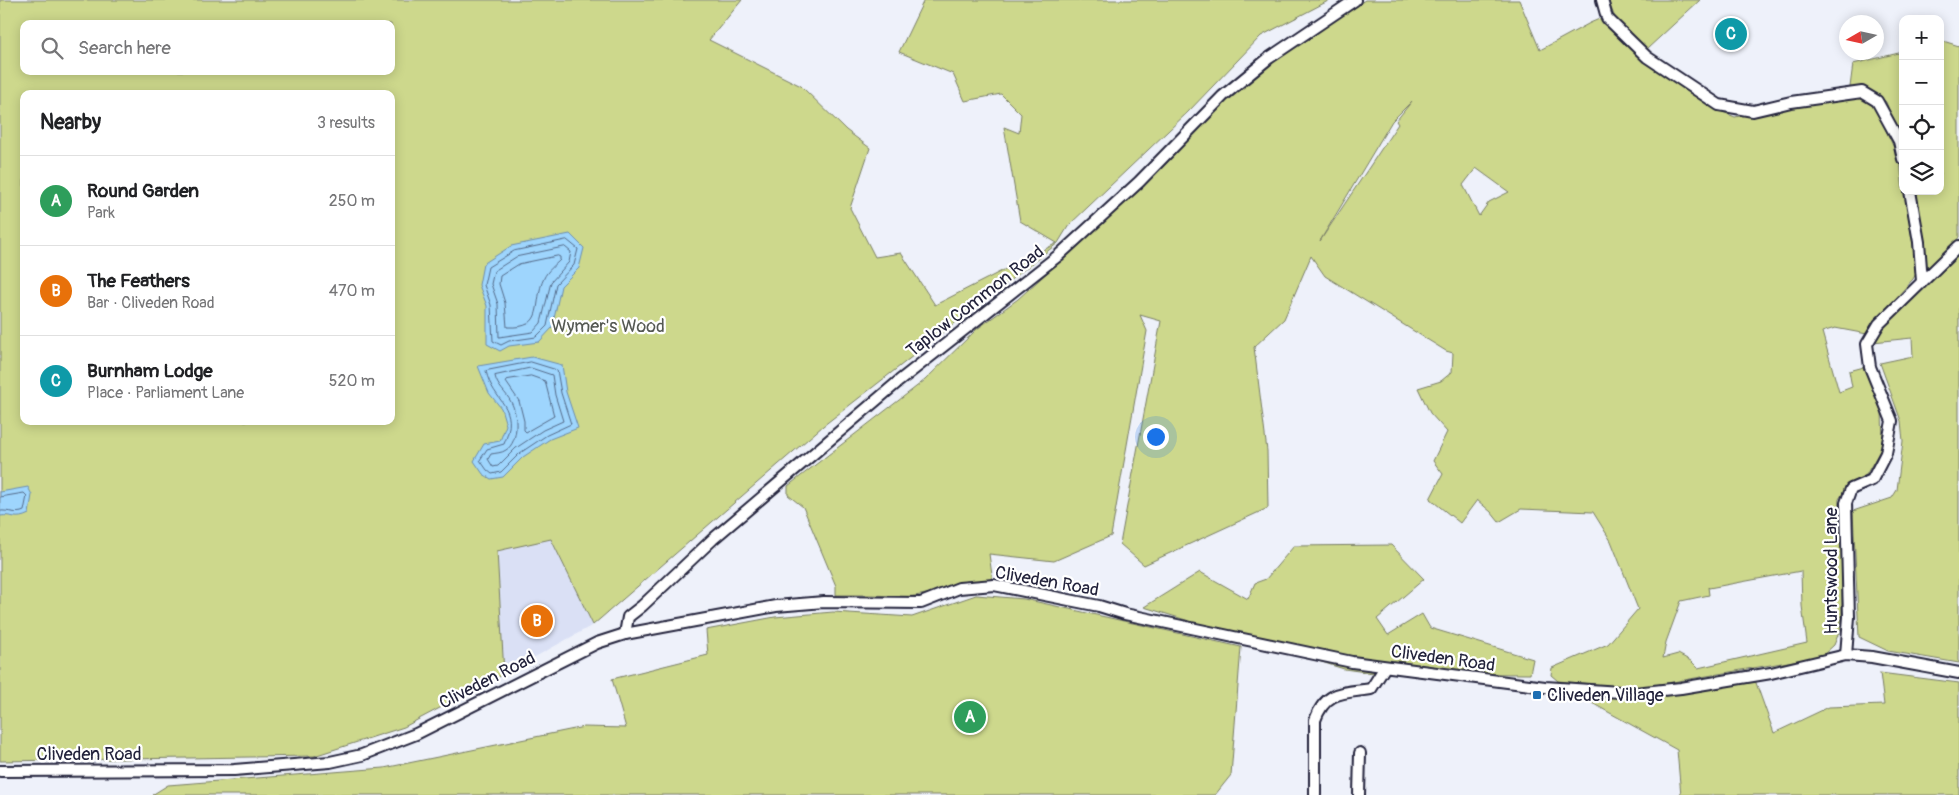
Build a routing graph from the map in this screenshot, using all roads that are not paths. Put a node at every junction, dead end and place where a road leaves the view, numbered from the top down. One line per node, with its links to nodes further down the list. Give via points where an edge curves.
1 (1355, 0): 7 (street, Taplow Common Road, via 1262,64 1224,96 1139,182 1059,255 899,380 713,539 628,617)
2 (1602, 0): 3 (street, via 1608,18 1647,58 1719,105 1753,111 1790,102 1862,92 1877,101)
3 (1901, 150)
4 (1911, 195): 6 (street)
5 (1959, 246): 6 (street, Huntswood Lane)
6 (1922, 281): 8 (street, Huntswood Lane, via 1879,324 1867,344 1870,367 1892,421 1886,453 1872,480 1850,489 1846,503 1849,617)
7 (624, 634): 9 (street, Cliveden Road, via 776,606 824,602 921,603 959,588 994,585); 12 (street, Cliveden Road, via 573,654 416,734 362,756 234,770)
8 (1846, 655): 9 (street, Cliveden Road, via 1771,673 1636,693 1545,687); 10 (street, Cliveden Road)
9 (1385, 667): 13 (street, via 1371,690 1336,694 1324,702 1318,712 1315,720)
10 (1959, 673)
11 (1360, 753): 14 (street)
12 (0, 770)
13 (1315, 795)
14 (1359, 795)

